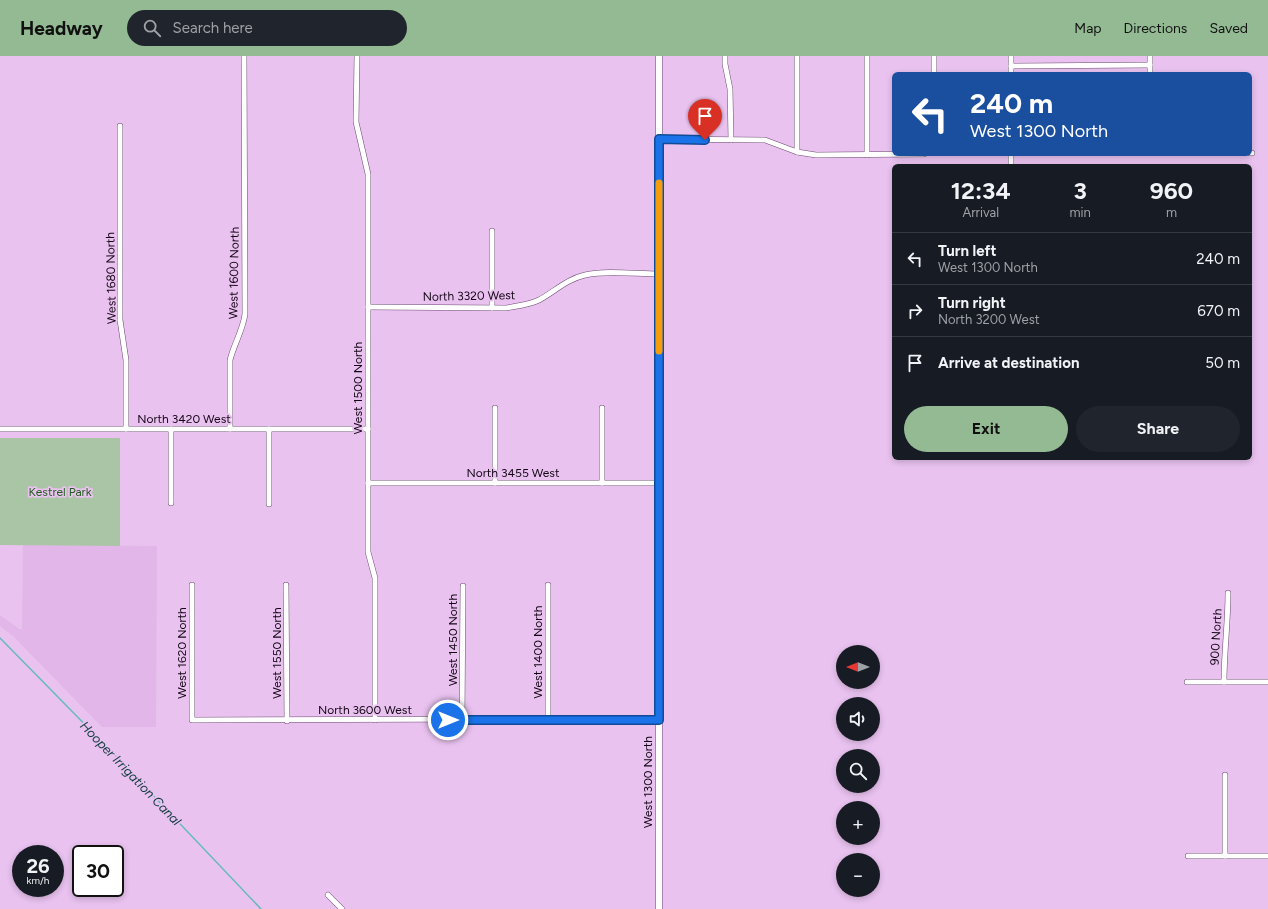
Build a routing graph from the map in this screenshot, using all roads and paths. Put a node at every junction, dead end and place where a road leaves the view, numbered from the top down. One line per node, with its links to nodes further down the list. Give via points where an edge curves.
1 (244, 56): 30 (street, West 1600 North, via 245,314 244,325 230,360)
2 (357, 56): 23 (street, West 1500 North, via 356,122 368,174)
3 (659, 56): 16 (street, West 1300 North)
4 (725, 56): 17 (street, via 730,89)
5 (797, 56): 18 (street)
6 (867, 56): 19 (street)
7 (934, 56): 12 (street)
8 (1011, 56): 11 (street)
9 (1150, 56): 10 (street)
10 (1150, 65): 11 (street); 14 (street)
11 (1011, 66): 13 (street)
12 (934, 72)
13 (1011, 72)
14 (1150, 72)
15 (120, 126): 28 (street, West 1680 North, via 120,320 126,360)
16 (659, 139): 17 (street); 22 (street, West 1300 North)
17 (731, 140): 18 (street, via 765,140)
18 (797, 152): 19 (street, via 816,155)
19 (867, 155): 20 (street)
20 (892, 155)
21 (492, 231): 24 (street)
22 (659, 274): 24 (street, North 3320 West, via 584,275 570,280 537,301 520,306); 36 (street, West 1300 North)
23 (368, 307): 24 (street, North 3320 West); 32 (street, West 1500 North)
24 (492, 308)
25 (495, 408): 34 (street)
26 (602, 408): 35 (street)
27 (0, 429): 28 (street, North 3420 West)
28 (126, 429): 29 (street, North 3420 West)
29 (171, 429): 30 (street, North 3420 West); 37 (street)
30 (230, 429): 31 (street, North 3420 West)
31 (269, 429): 32 (street, North 3420 West); 38 (street)
32 (368, 429): 33 (street, West 1500 North)
33 (368, 483): 34 (street, North 3455 West); 50 (street, West 1500 North, via 368,552 375,578)
34 (495, 483): 35 (street, North 3455 West)
35 (602, 483): 36 (street, North 3455 West)
36 (659, 483): 51 (street, West 1300 North)
37 (171, 503)
38 (269, 504)
39 (192, 585): 49 (street, West 1620 North)
40 (286, 585): 52 (street, West 1550 North)
41 (548, 585): 48 (street, West 1400 North)
42 (463, 586): 47 (street, West 1450 North)
43 (1228, 593): 45 (street, 900 North)
44 (1186, 682): 45 (street)
45 (1224, 682): 46 (street)
46 (1268, 682)
47 (462, 719): 48 (street, North 3600 West); 50 (street, North 3600 West)
48 (548, 719): 51 (street, North 3600 West)
49 (192, 720): 52 (street, North 3600 West)
50 (375, 720): 52 (street, North 3600 West)
51 (659, 720): 59 (street, West 1300 North)
52 (287, 721)
53 (1225, 775): 55 (street)
54 (1188, 856): 55 (street)
55 (1225, 856): 56 (street)
56 (1268, 856)
57 (328, 895): 58 (street)
58 (342, 909)
59 (659, 909)

